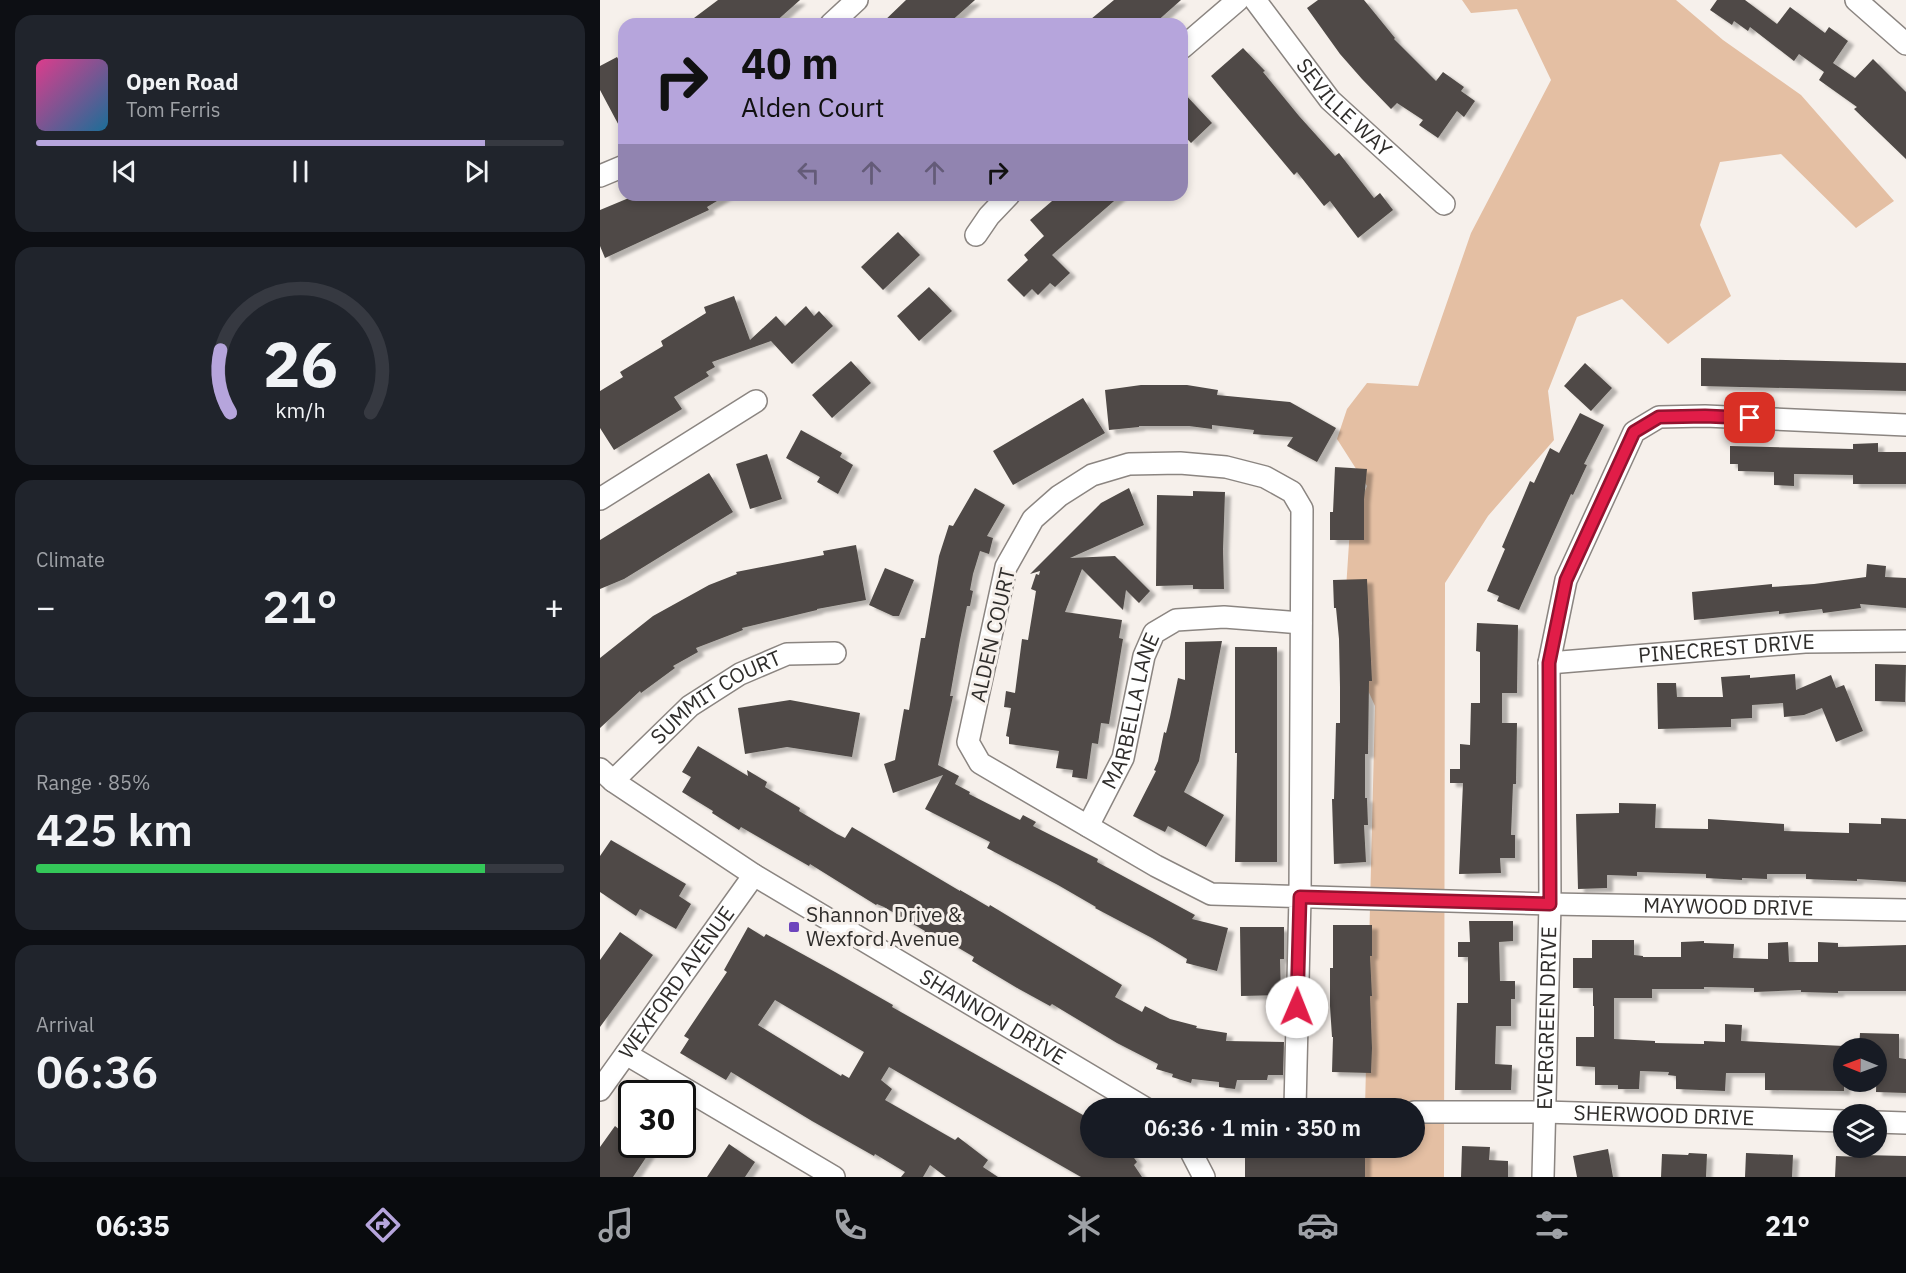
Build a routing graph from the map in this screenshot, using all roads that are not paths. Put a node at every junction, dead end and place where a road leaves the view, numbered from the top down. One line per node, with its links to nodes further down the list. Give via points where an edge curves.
1 (857, 0): 5 (street)
2 (1238, 0): 6 (street)
3 (1255, 0): 11 (street, SEVILLE WAY, via 1330,100)
4 (1856, 0): 7 (street)
5 (838, 18)
6 (1188, 43)
7 (1906, 44)
8 (618, 168): 9 (street)
9 (600, 176)
10 (1003, 201): 12 (street)
11 (1444, 204)
12 (976, 235)
13 (756, 401): 15 (street)
14 (1906, 425): 19 (street, EVERGREEN DRIVE, via 1659,417 1634,432 1566,580)
15 (600, 500)
16 (1301, 622): 21 (street, MARBELLA LANE, via 1224,617 1176,620 1154,633 1144,656 1123,758); 21 (street, ALDEN COURT, via 1302,509 1293,492 1265,477 1226,467 1129,464 1092,476 1059,496 1033,519 1006,567 968,742 980,763); 23 (street, ALDEN COURT)
17 (1906, 640): 19 (street, PINECREST DRIVE, via 1805,642)
18 (836, 653): 20 (street, SUMMIT COURT, via 787,654 740,674 690,706)
19 (1549, 663): 24 (street, EVERGREEN DRIVE)
20 (607, 775): 22 (street, SHANNON DRIVE)
21 (1088, 826): 23 (street, ALDEN COURT, via 1210,894)
22 (754, 875): 26 (street, WEXFORD AVENUE); 28 (street, SHANNON DRIVE)
23 (1300, 897): 24 (street, ALDEN COURT); 29 (street)
24 (1550, 904): 25 (street, MAYWOOD DRIVE); 31 (street, EVERGREEN DRIVE)
25 (1906, 910)
26 (626, 1054): 27 (street, WEXFORD AVENUE); 36 (street)
27 (600, 1090)
28 (1128, 1098)
29 (1295, 1098)
30 (1425, 1112): 31 (street, SHERWOOD DRIVE)
31 (1544, 1112): 32 (street, SHERWOOD DRIVE); 39 (street, EVERGREEN DRIVE)
32 (1833, 1121)
33 (1887, 1122): 34 (street)
34 (1906, 1123)
35 (1194, 1158): 38 (street)
36 (808, 1171): 37 (street)
37 (834, 1177)
38 (1204, 1177)
39 (1543, 1177)

